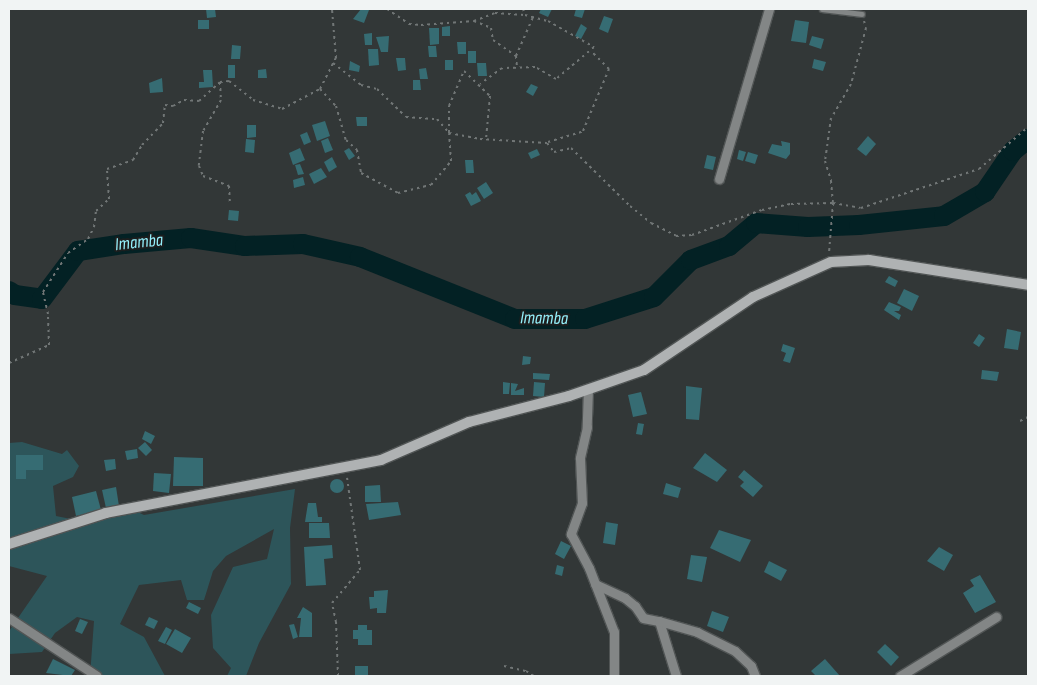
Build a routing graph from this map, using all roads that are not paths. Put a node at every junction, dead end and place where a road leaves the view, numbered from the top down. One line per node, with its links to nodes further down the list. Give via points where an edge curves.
1 (769, 9): 4 (street)
2 (822, 9): 3 (lane)
3 (862, 14)
4 (719, 179)
5 (1028, 285): 6 (street, via 869,260 831,262 753,297 644,370)
6 (588, 389): 7 (street, via 469,422 381,460 106,513); 8 (street, via 587,427 580,458 582,502 571,534)
7 (9, 544)
8 (595, 584): 11 (street, via 625,598 643,618); 13 (street, via 614,632)
9 (996, 617): 16 (street)
10 (9, 618): 12 (street)
11 (659, 621): 14 (street); 15 (street, via 697,632 735,651 751,666)
12 (97, 676)
13 (614, 676)
14 (676, 676)
15 (754, 676)
16 (900, 676)

